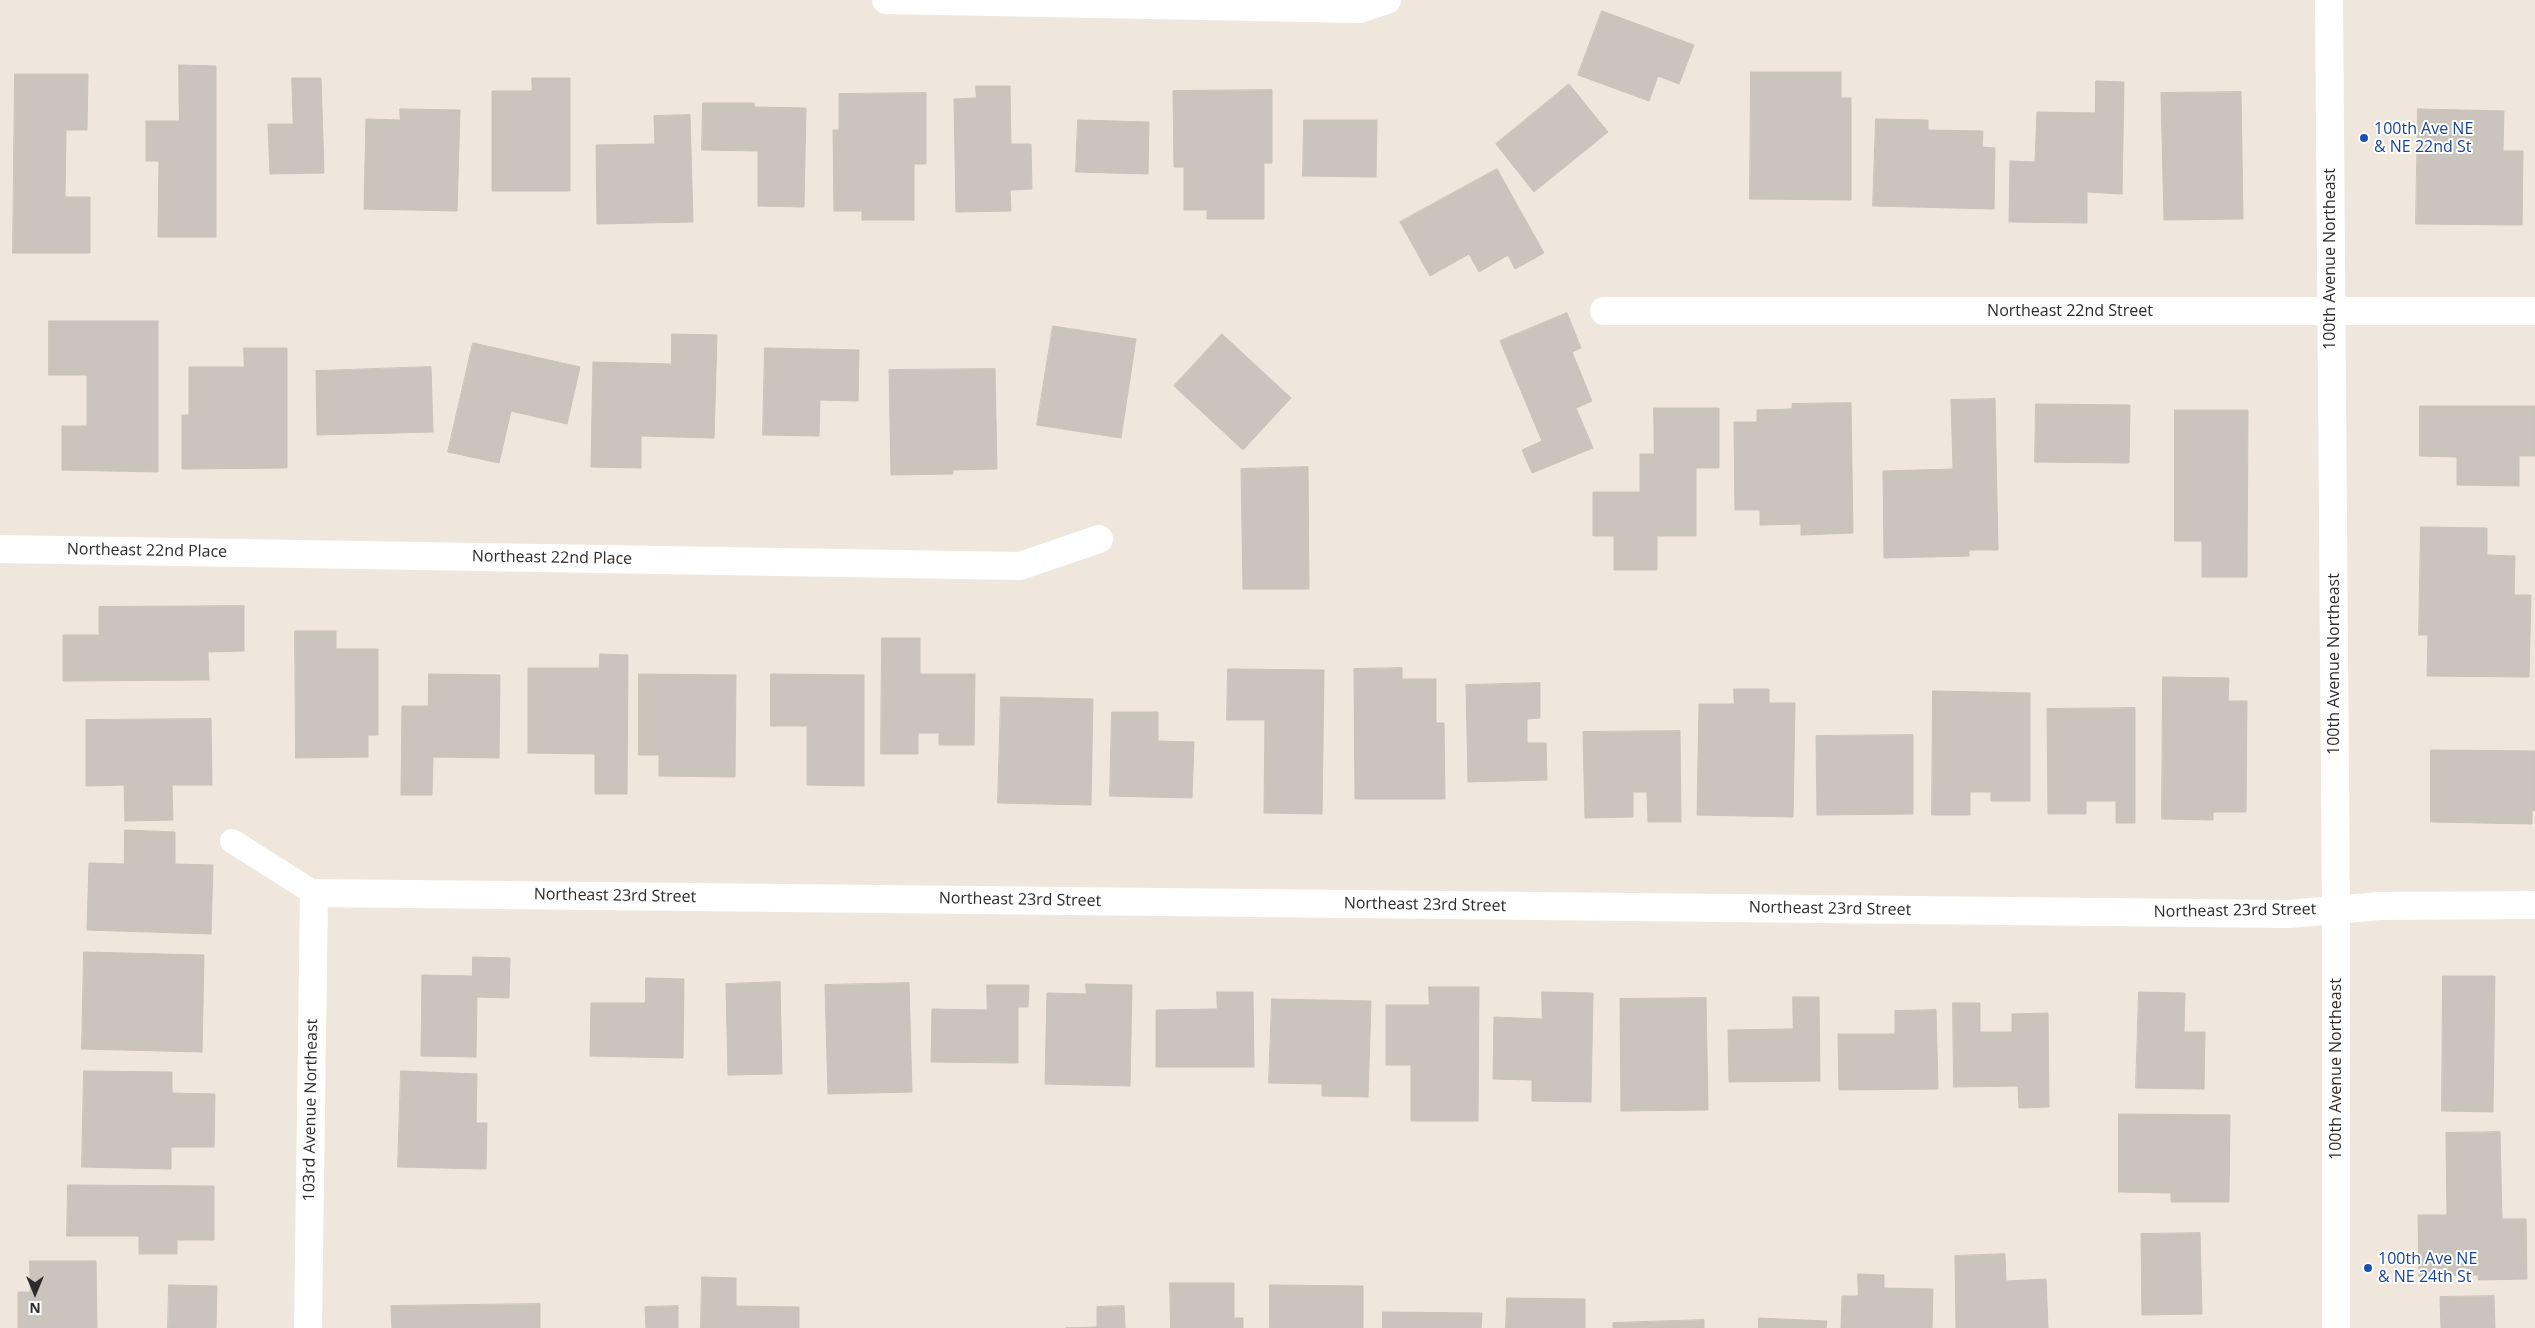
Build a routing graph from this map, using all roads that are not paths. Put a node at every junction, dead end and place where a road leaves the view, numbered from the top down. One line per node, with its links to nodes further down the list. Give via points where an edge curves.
1 (886, 0): 2 (street, via 1360,9)
2 (1387, 0)
3 (2329, 0): 5 (street, 100th Avenue Northeast)
4 (1604, 311): 5 (street, Northeast 22nd Street)
5 (2330, 311): 6 (street, Northeast 22nd Street); 12 (street, 100th Avenue Northeast)
6 (2535, 311)
7 (1099, 538): 8 (street, Northeast 22nd Place, via 1020,566)
8 (0, 549)
9 (232, 841): 10 (lane)
10 (314, 893): 12 (street, Northeast 23rd Street, via 2290,914); 13 (street, 103rd Avenue Northeast)
11 (2535, 904): 12 (street, Northeast 23rd Street)
12 (2336, 909): 14 (street, 100th Avenue Northeast)
13 (308, 1328)
14 (2336, 1328)

